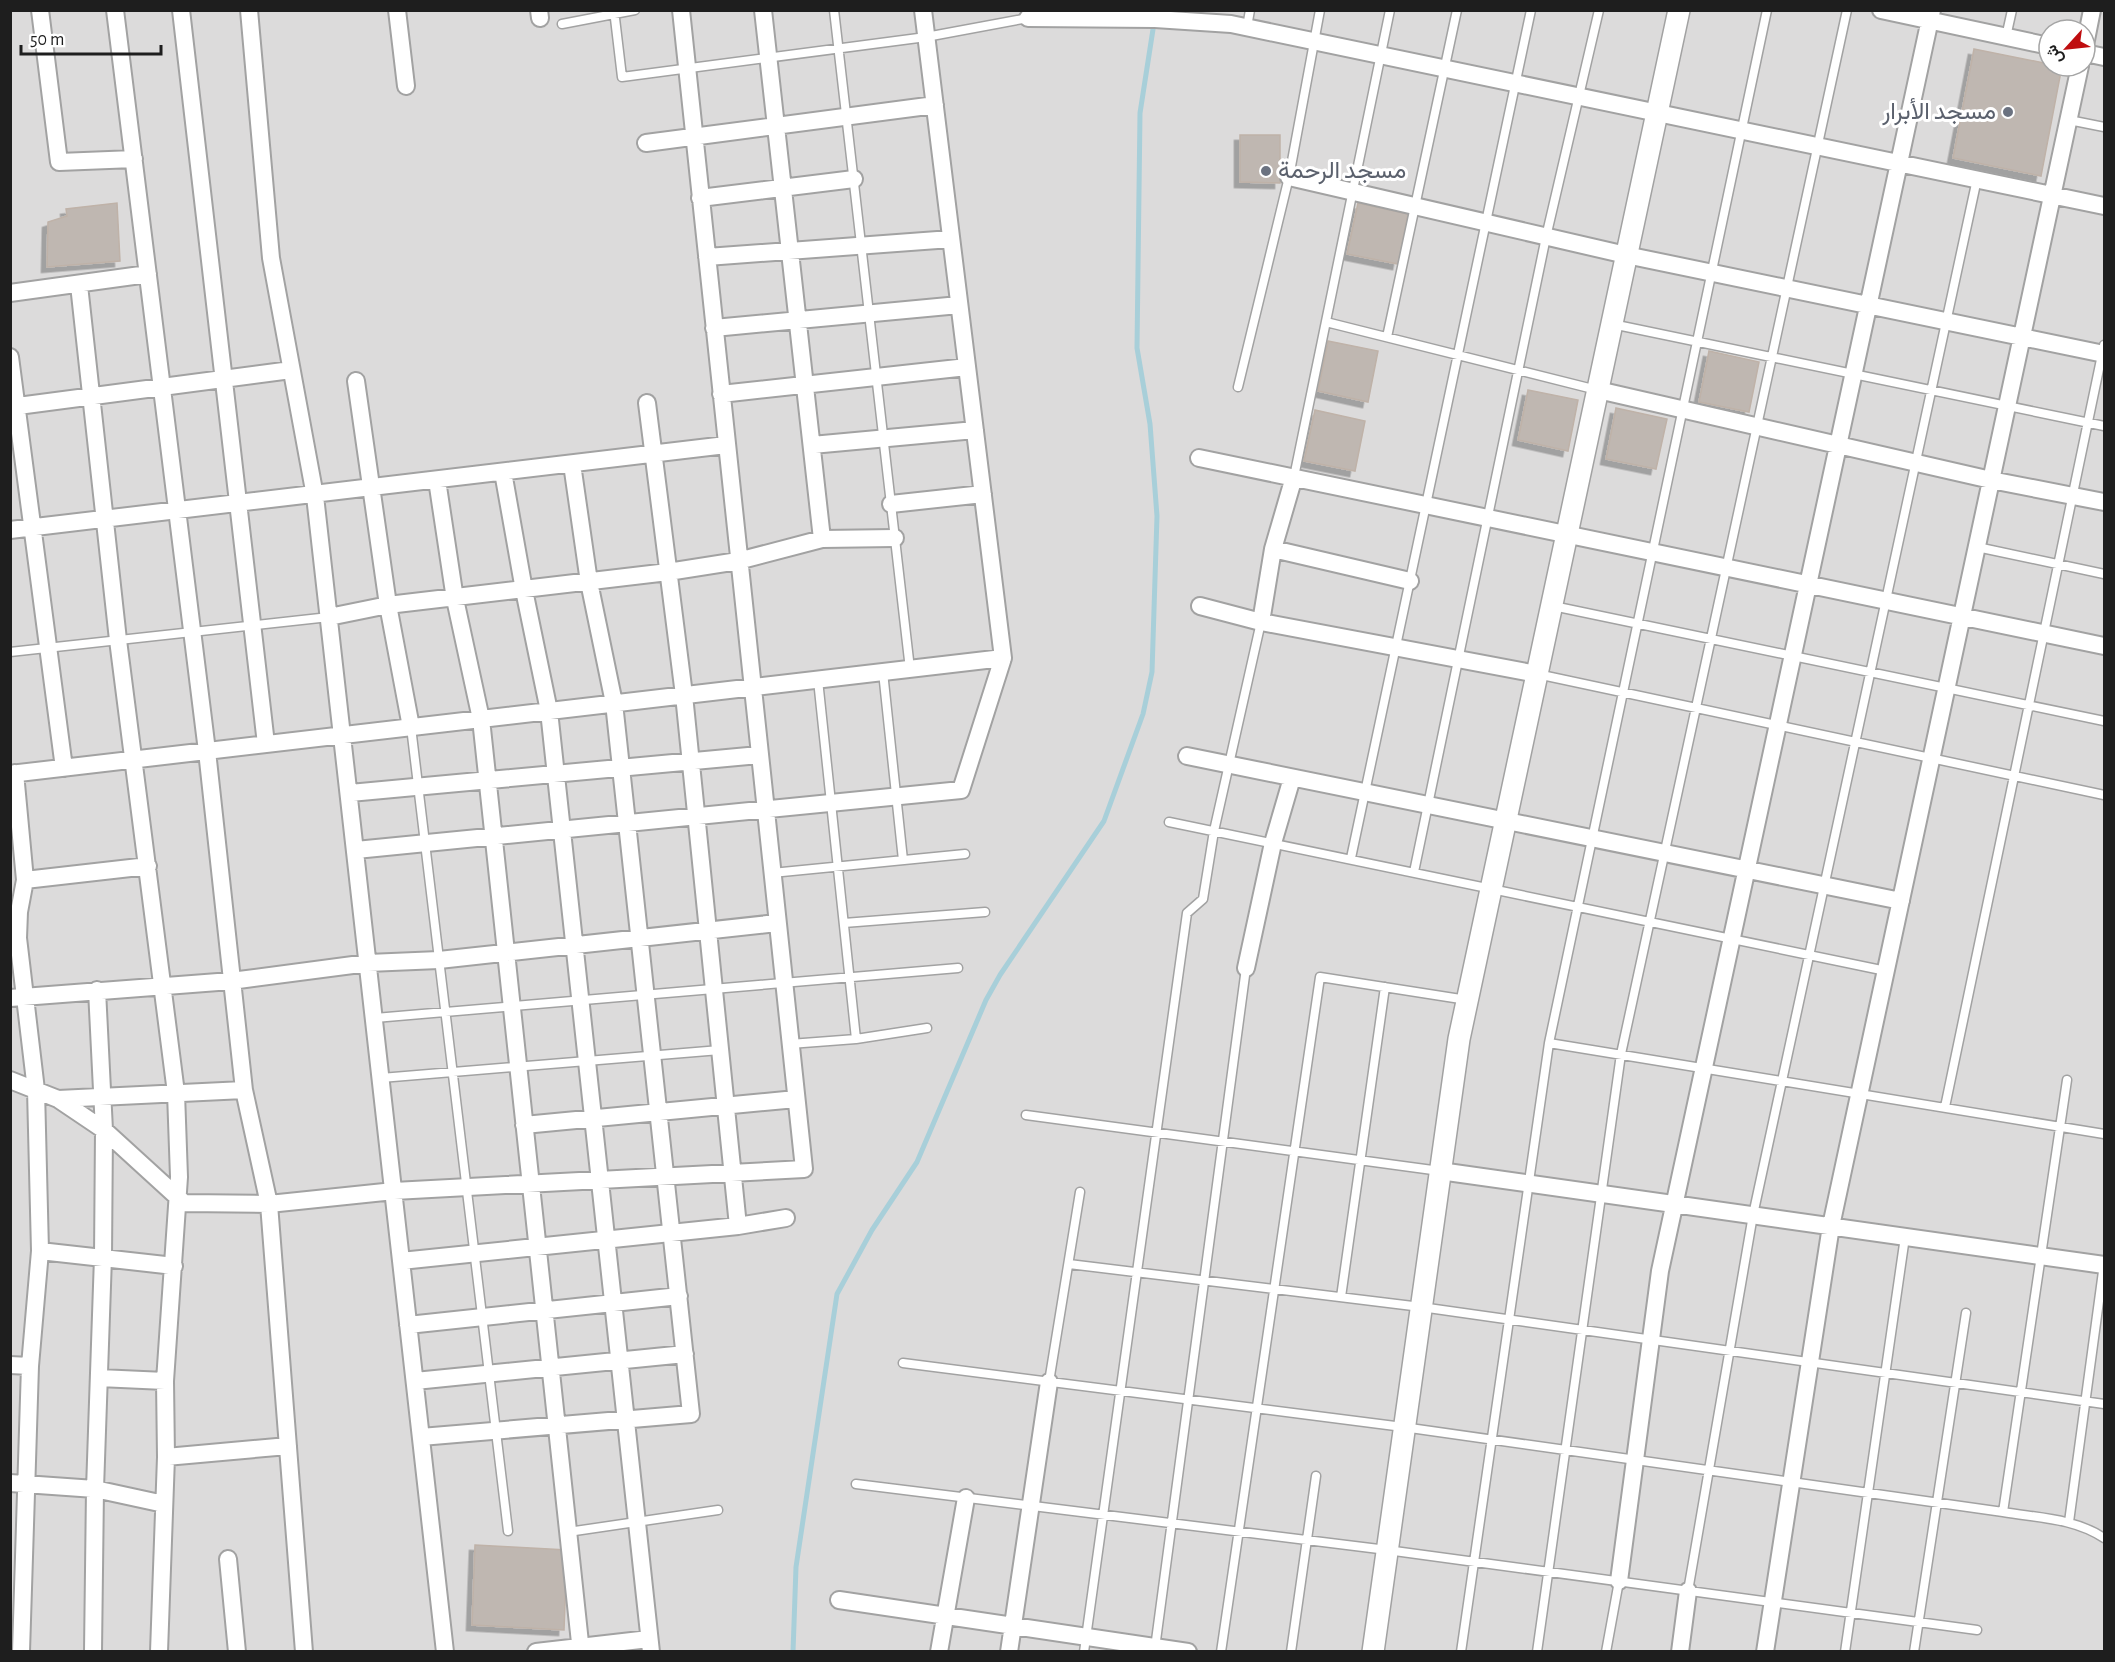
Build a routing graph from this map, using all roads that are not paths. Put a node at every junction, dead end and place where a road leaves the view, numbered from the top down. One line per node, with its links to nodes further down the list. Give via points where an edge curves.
1 (40, 10): 49 (street, via 59,162)
2 (115, 10): 49 (street)
3 (181, 10): 92 (street)
4 (249, 10): 88 (street, via 272,258)
5 (397, 10): 37 (street)
6 (635, 10): 21 (lane)
7 (681, 10): 34 (street)
8 (763, 10): 32 (street)
9 (834, 10): 30 (lane)
10 (923, 10): 27 (street)
11 (1320, 10): 28 (lane)
12 (1390, 10): 31 (lane)
13 (1457, 10): 33 (lane)
14 (1531, 10): 36 (lane)
15 (1599, 10): 38 (lane)
16 (1679, 10): 40 (street)
17 (1767, 10): 45 (lane)
18 (1847, 10): 48 (lane)
19 (1881, 10): 23 (street)
20 (2012, 10): 26 (lane)
21 (615, 12): 25 (lane); 34 (lane, via 622,77)
22 (1027, 14): 24 (street); 27 (lane)
23 (1931, 16): 26 (street); 50 (street)
24 (1249, 19): 28 (street)
25 (562, 24)
26 (2006, 37): 29 (street)
27 (926, 38): 30 (lane); 39 (street)
28 (1314, 41): 31 (street); 51 (lane)
29 (2037, 43)
30 (839, 49): 32 (lane); 41 (lane)
31 (1380, 55): 33 (street); 55 (lane)
32 (768, 58): 34 (lane); 43 (street)
33 (1445, 68): 36 (street); 59 (lane)
34 (687, 69): 46 (street)
35 (2078, 78): 42 (street)
36 (1515, 83): 38 (street); 60 (lane)
37 (406, 86)
38 (1580, 96): 40 (street); 61 (lane)
39 (935, 105): 41 (street); 62 (street)
40 (1657, 112): 45 (street); 65 (street)
41 (846, 116): 43 (street); 52 (lane)
42 (2069, 120): 44 (lane); 56 (street)
43 (776, 126): 46 (street); 54 (street)
44 (2104, 127)
45 (1742, 130): 48 (street); 67 (lane)
46 (694, 136): 47 (street); 57 (street)
47 (646, 143)
48 (1818, 146): 50 (street); 70 (lane)
49 (134, 159): 68 (street)
50 (1900, 163): 53 (street); 73 (street)
51 (1289, 177): 55 (street); 96 (lane)
52 (854, 179): 54 (street); 63 (lane)
53 (1977, 179): 56 (street); 76 (lane)
54 (783, 188): 57 (street); 64 (street)
55 (1352, 192): 59 (street); 77 (lane)
56 (2053, 195): 58 (street); 81 (street)
57 (700, 198): 66 (street)
58 (2104, 206)
59 (1415, 207): 60 (street); 80 (lane)
60 (1486, 223): 61 (street); 84 (lane)
61 (1546, 237): 65 (street); 89 (lane)
62 (951, 239): 63 (street); 72 (street)
63 (861, 246): 64 (street); 74 (lane)
64 (790, 251): 66 (street); 75 (street)
65 (1626, 255): 67 (street); 78 (street)
66 (707, 257): 79 (street)
67 (1712, 273): 70 (street); 82 (lane)
68 (148, 274): 69 (street); 95 (street)
69 (79, 285): 71 (street); 100 (street)
70 (1787, 288): 73 (street); 86 (lane)
71 (10, 293)
72 (959, 305): 74 (street); 87 (street)
73 (1869, 305): 76 (street); 90 (street)
74 (869, 313): 75 (street); 91 (lane)
75 (798, 320): 79 (street); 94 (street)
76 (1946, 321): 81 (street); 98 (lane)
77 (1326, 322): 80 (lane); 118 (lane)
78 (1612, 324): 82 (lane); 97 (street)
79 (714, 327): 99 (street)
80 (1387, 337): 84 (lane)
81 (2022, 337): 83 (street); 103 (street)
82 (1697, 342): 86 (lane); 104 (lane)
83 (2104, 351): 105 (lane)
84 (1458, 355): 89 (lane); 128 (lane)
85 (10, 357): 102 (street)
86 (1772, 357): 90 (lane); 106 (lane)
87 (967, 367): 91 (street); 108 (street)
88 (291, 369): 92 (street); 123 (street)
89 (1519, 370): 97 (lane); 131 (lane)
90 (1854, 374): 98 (lane); 112 (street)
91 (876, 377): 94 (street); 109 (lane)
92 (224, 379): 95 (street); 126 (street)
93 (356, 381): 121 (street)
94 (805, 385): 99 (street); 111 (street)
95 (162, 387): 100 (street); 129 (street)
96 (1238, 387)
97 (1598, 390): 104 (street); 134 (street)
98 (1931, 390): 103 (lane); 115 (lane)
99 (721, 394): 110 (street)
100 (92, 396): 102 (street); 130 (street)
101 (647, 403): 113 (street)
102 (18, 406): 132 (street)
103 (2007, 406): 105 (lane); 120 (street)
104 (1683, 410): 106 (street); 139 (lane)
105 (2088, 423): 107 (lane); 124 (lane)
106 (1757, 426): 112 (street); 142 (lane)
107 (2104, 426)
108 (975, 430): 109 (street); 122 (street)
109 (884, 439): 111 (street); 127 (lane)
110 (726, 445): 113 (street); 140 (street)
111 (812, 445): 136 (street)
112 (1839, 445): 115 (street); 147 (street)
113 (653, 454): 116 (street); 143 (street)
114 (1199, 458): 118 (street)
115 (1915, 463): 120 (street); 150 (lane)
116 (572, 464): 117 (street); 146 (street)
117 (503, 472): 119 (street); 148 (street)
118 (1294, 477): 128 (street); 138 (street)
119 (437, 480): 121 (street); 149 (street)
120 (1991, 480): 124 (street); 137 (street)
121 (374, 488): 123 (street); 151 (street)
122 (983, 494): 127 (street); 168 (street)
123 (315, 496): 126 (street); 155 (street)
124 (2073, 496): 125 (street); 141 (lane)
125 (2104, 502)
126 (238, 504): 129 (street); 158 (street)
127 (891, 504): 135 (lane)
128 (1426, 505): 131 (street); 145 (lane)
129 (177, 510): 130 (street); 159 (street)
130 (106, 518): 132 (street); 162 (street)
131 (1488, 518): 134 (street); 169 (lane)
132 (32, 528): 133 (street); 164 (street)
133 (10, 530)
134 (1567, 534): 139 (street); 152 (street)
135 (895, 538): 136 (street); 170 (lane)
136 (822, 539): 140 (street)
137 (1977, 547): 141 (lane); 154 (street)
138 (1273, 549): 145 (street); 156 (street)
139 (1653, 552): 142 (street); 157 (lane)
140 (738, 561): 143 (street); 175 (street)
141 (2059, 564): 144 (lane); 160 (lane)
142 (1726, 567): 147 (street); 161 (lane)
143 (668, 572): 146 (street); 178 (street)
144 (2104, 574)
145 (1410, 581): 165 (lane)
146 (589, 582): 148 (street); 179 (street)
147 (1809, 585): 150 (street); 167 (street)
148 (524, 590): 149 (street); 182 (street)
149 (455, 598): 151 (street); 183 (street)
150 (1885, 600): 154 (street); 172 (lane)
151 (388, 605): 155 (street); 186 (street)
152 (1552, 605): 157 (lane); 173 (street)
153 (1200, 606): 156 (street)
154 (1962, 616): 160 (street); 176 (street)
155 (329, 617): 158 (lane); 187 (street)
156 (1261, 622): 165 (street); 196 (lane)
157 (1638, 623): 161 (lane); 177 (lane)
158 (252, 625): 159 (lane); 189 (street)
159 (192, 632): 162 (lane); 190 (street)
160 (2044, 633): 163 (street); 180 (lane)
161 (1711, 639): 167 (lane); 181 (lane)
162 (118, 640): 164 (lane); 194 (street)
163 (2104, 646)
164 (49, 648): 166 (lane); 197 (street)
165 (1396, 648): 169 (street); 206 (lane)
166 (10, 652)
167 (1794, 656): 172 (lane); 185 (street)
168 (1003, 658): 170 (street); 208 (street, via 961,790)
169 (1458, 659): 173 (street); 210 (lane)
170 (910, 669): 171 (street)
171 (884, 672): 174 (street); 208 (lane)
172 (1870, 672): 176 (lane); 188 (lane)
173 (1537, 674): 177 (lane); 213 (street)
174 (819, 680): 175 (street); 209 (lane)
175 (751, 687): 178 (street); 191 (street)
176 (1946, 688): 180 (lane); 193 (street)
177 (1623, 692): 181 (lane); 219 (lane)
178 (684, 695): 179 (street); 195 (street)
179 (614, 704): 182 (street); 198 (street)
180 (2029, 705): 184 (lane); 201 (lane)
181 (1696, 708): 185 (lane); 223 (lane)
182 (549, 711): 183 (street); 200 (street)
183 (481, 719): 186 (street); 203 (street)
184 (2104, 721)
185 (1779, 726): 188 (lane); 229 (street)
186 (411, 727): 187 (street); 204 (lane)
187 (343, 735): 189 (street); 205 (street)
188 (1855, 742): 193 (lane); 233 (lane)
189 (266, 744): 190 (street)
190 (207, 751): 194 (street); 253 (street)
191 (759, 755): 195 (street); 211 (street)
192 (1187, 756): 196 (street)
193 (1931, 758): 201 (lane); 235 (street)
194 (135, 759): 197 (street); 227 (street)
195 (691, 761): 198 (street); 212 (street)
196 (1228, 765): 202 (street); 217 (lane)
197 (64, 768): 199 (street)
198 (621, 768): 200 (street); 215 (street)
199 (13, 774): 232 (street)
200 (556, 774): 203 (street); 216 (street)
201 (2014, 776): 207 (lane); 289 (lane)
202 (1292, 778): 206 (street); 221 (street)
203 (487, 780): 204 (street); 218 (street)
204 (418, 787): 205 (street); 220 (lane)
205 (350, 793): 222 (street)
206 (1365, 793): 210 (street); 225 (lane)
207 (2104, 795)
208 (897, 797): 209 (street); 226 (lane)
209 (831, 803): 211 (street); 228 (lane)
210 (1428, 805): 213 (street); 230 (lane)
211 (765, 809): 212 (street); 231 (street)
212 (696, 816): 215 (street); 241 (street)
213 (1506, 821): 219 (street); 234 (street)
214 (1169, 822): 217 (lane)
215 (627, 823): 216 (street); 242 (street)
216 (562, 829): 218 (street); 244 (street)
217 (1214, 831): 221 (lane); 296 (lane, via 1203,899 1187,913)
218 (493, 836): 220 (street); 245 (street)
219 (1593, 838): 223 (street); 236 (lane)
220 (425, 843): 222 (street); 247 (lane)
221 (1273, 843): 225 (lane); 250 (street)
222 (356, 850): 248 (street)
223 (1664, 853): 229 (street); 238 (lane)
224 (965, 854): 226 (lane)
225 (1351, 858): 230 (lane)
226 (903, 860): 228 (lane)
227 (148, 866): 232 (street); 255 (street)
228 (838, 866): 231 (lane); 240 (lane)
229 (1748, 870): 233 (street); 243 (street)
230 (1414, 872): 234 (lane)
231 (771, 873): 239 (street)
232 (25, 880): 260 (street, via 19,912)
233 (1824, 885): 235 (street); 246 (lane)
234 (1491, 889): 236 (lane); 261 (street)
235 (1901, 901): 251 (street)
236 (1578, 907): 238 (lane); 268 (lane)
237 (986, 912): 240 (lane)
238 (1649, 922): 243 (lane); 271 (lane)
239 (777, 923): 241 (street); 254 (street)
240 (844, 923): 252 (lane)
241 (708, 931): 242 (street); 257 (street)
242 (639, 938): 244 (street); 259 (street)
243 (1734, 939): 246 (lane); 275 (street)
244 (575, 945): 245 (street); 262 (street)
245 (506, 953): 247 (street); 263 (street)
246 (1809, 955): 251 (lane); 280 (lane)
247 (439, 960): 248 (street); 264 (lane)
248 (368, 963): 253 (street); 265 (street)
249 (958, 968): 252 (lane)
250 (1246, 968): 298 (lane)
251 (1886, 971): 284 (street)
252 (850, 978): 254 (lane); 267 (lane)
253 (231, 981): 255 (street); 282 (street)
254 (784, 983): 257 (lane); 269 (street)
255 (163, 984): 258 (street); 283 (street)
256 (1385, 987): 261 (lane); 299 (lane, via 1320,977); 300 (lane)
257 (714, 989): 259 (lane); 270 (street)
258 (97, 990): 260 (street); 285 (street)
259 (646, 995): 262 (lane); 272 (street)
260 (18, 997): 281 (street)
261 (1467, 1000): 301 (street)
262 (581, 1001): 263 (lane); 273 (street)
263 (512, 1007): 264 (lane); 274 (street)
264 (446, 1012): 265 (lane); 276 (lane)
265 (375, 1018): 277 (street)
266 (927, 1028): 267 (lane)
267 (856, 1039): 269 (lane)
268 (1549, 1042): 271 (lane); 306 (lane)
269 (790, 1044): 287 (street)
270 (720, 1050): 272 (lane); 288 (street)
271 (1621, 1054): 275 (lane); 310 (lane)
272 (652, 1056): 273 (lane); 290 (street)
273 (587, 1061): 274 (lane); 292 (street)
274 (518, 1067): 276 (lane); 293 (street)
275 (1706, 1069): 280 (lane); 313 (street)
276 (453, 1072): 277 (lane); 307 (lane)
277 (381, 1078): 308 (street)
278 (10, 1080): 281 (street)
279 (2067, 1080): 294 (lane)
280 (1781, 1081): 284 (lane); 314 (lane)
281 (36, 1090): 286 (street); 322 (street)
282 (244, 1090): 283 (street); 312 (street)
283 (176, 1093): 285 (street); 311 (street)
284 (1859, 1093): 289 (lane); 317 (street)
285 (100, 1097): 286 (street); 295 (street)
286 (58, 1099): 295 (street)
287 (796, 1099): 288 (street); 302 (street, via 804,1169)
288 (726, 1106): 290 (street); 302 (street)
289 (1945, 1107): 294 (lane)
290 (658, 1112): 292 (street); 303 (street)
291 (1026, 1115): 296 (lane)
292 (593, 1118): 293 (street); 304 (street)
293 (524, 1125): 305 (street)
294 (2060, 1127): 297 (lane); 324 (lane)
295 (104, 1130): 311 (street); 325 (street)
296 (1156, 1133): 298 (lane); 330 (lane)
297 (2104, 1134)
298 (1223, 1142): 299 (lane); 331 (lane)
299 (1294, 1152): 300 (lane); 332 (lane)
300 (1360, 1161): 301 (lane); 334 (lane)
301 (1440, 1171): 306 (street); 336 (street)
302 (733, 1173): 303 (street); 316 (street)
303 (665, 1177): 304 (street); 318 (street)
304 (600, 1180): 305 (street); 320 (street)
305 (531, 1184): 307 (street); 321 (street)
306 (1529, 1184): 310 (street); 340 (lane)
307 (467, 1188): 308 (street); 323 (lane)
308 (394, 1191): 312 (street); 326 (street)
309 (1080, 1192): 327 (lane)
310 (1601, 1194): 313 (street); 342 (lane)
311 (178, 1198): 312 (street, via 184,1203); 329 (street)
312 (269, 1204): 371 (street)
313 (1677, 1204): 314 (street); 343 (street, via 1660,1271)
314 (1753, 1215): 317 (street); 344 (lane)
315 (786, 1218): 316 (street)
316 (738, 1226): 318 (street)
317 (1831, 1226): 319 (street); 347 (street)
318 (672, 1233): 320 (street); 333 (street)
319 (1905, 1237): 324 (street); 352 (lane)
320 (606, 1239): 321 (street); 335 (street)
321 (538, 1247): 323 (street); 337 (street)
322 (40, 1251): 325 (street); 350 (street)
323 (475, 1253): 326 (street); 339 (lane)
324 (2041, 1256): 328 (street); 360 (lane)
325 (103, 1257): 329 (street); 354 (street)
326 (401, 1261): 341 (street)
327 (1069, 1264): 330 (lane); 357 (lane)
328 (2104, 1264): 362 (lane)
329 (174, 1266): 355 (street)
330 (1137, 1273): 331 (lane); 359 (lane)
331 (1204, 1281): 332 (lane); 361 (lane)
332 (1274, 1289): 334 (lane); 364 (lane)
333 (678, 1296): 335 (street); 345 (street)
334 (1341, 1298): 336 (lane)
335 (613, 1303): 337 (street); 346 (street)
336 (1421, 1307): 340 (lane); 367 (street)
337 (545, 1311): 339 (street); 351 (street)
338 (1966, 1313): 358 (lane)
339 (483, 1317): 341 (street); 353 (lane)
340 (1509, 1319): 342 (lane); 370 (lane)
341 (408, 1325): 356 (street)
342 (1582, 1330): 343 (lane); 372 (lane)
343 (1651, 1340): 344 (lane); 374 (street)
344 (1729, 1350): 347 (lane); 375 (lane)
345 (685, 1354): 346 (street); 365 (street, via 691,1414)
346 (619, 1360): 351 (street); 365 (street)
347 (1810, 1362): 352 (lane); 377 (street)
348 (903, 1363): 357 (lane)
349 (10, 1365): 350 (street)
350 (30, 1366): 378 (street)
351 (551, 1367): 353 (street); 366 (street)
352 (1886, 1372): 358 (lane); 381 (lane)
353 (489, 1373): 356 (street); 368 (lane)
354 (99, 1378): 355 (street); 380 (street)
355 (165, 1381): 373 (street)
356 (415, 1381): 369 (street)
357 (1049, 1382): 359 (lane); 385 (street)
358 (1956, 1383): 360 (lane); 384 (lane)
359 (1121, 1391): 361 (lane); 388 (lane)
360 (2020, 1392): 362 (lane); 387 (lane)
361 (1188, 1399): 364 (lane); 391 (lane)
362 (2086, 1401): 363 (lane); 390 (lane)
363 (2104, 1404)
364 (1256, 1408): 367 (lane); 394 (lane)
365 (626, 1420): 366 (street); 389 (street)
366 (557, 1426): 368 (street); 393 (street)
367 (1403, 1427): 370 (lane); 397 (street)
368 (496, 1430): 369 (street); 392 (lane)
369 (421, 1437): 420 (street)
370 (1492, 1440): 372 (lane); 399 (lane)
371 (288, 1446): 373 (street); 419 (street)
372 (1565, 1450): 374 (lane); 400 (lane)
373 (166, 1456): 383 (street)
374 (1635, 1460): 375 (lane); 401 (street)
375 (1708, 1471): 377 (lane); 402 (lane)
376 (1316, 1476): 396 (lane)
377 (1791, 1483): 381 (lane); 405 (street)
378 (19, 1484): 380 (street); 403 (street)
379 (856, 1484): 382 (lane)
380 (95, 1489): 383 (street); 416 (street)
381 (1868, 1494): 384 (lane); 406 (lane)
382 (966, 1498): 385 (lane); 407 (street)
383 (164, 1504): 417 (street)
384 (1937, 1504): 387 (lane); 408 (lane)
385 (1030, 1506): 388 (lane); 409 (street)
386 (718, 1510): 389 (lane)
387 (2003, 1512): 390 (lane)
388 (1103, 1515): 391 (lane); 411 (lane)
389 (636, 1522): 393 (lane); 412 (street)
390 (2069, 1522): 395 (lane)
391 (1171, 1523): 394 (lane); 414 (lane)
392 (508, 1531)
393 (568, 1532): 413 (street)
394 (1238, 1532): 396 (lane); 425 (lane)
395 (2104, 1538)
396 (1307, 1540): 397 (lane); 426 (lane)
397 (1387, 1550): 399 (lane); 427 (street)
398 (228, 1559): 418 (street)
399 (1474, 1562): 400 (lane); 428 (lane)
400 (1548, 1572): 401 (lane); 429 (lane)
401 (1619, 1581): 402 (lane); 430 (lane)
402 (1688, 1591): 405 (lane); 431 (street)
403 (16, 1598): 415 (street)
404 (839, 1600): 407 (street)
405 (1773, 1602): 406 (lane); 432 (street)
406 (1851, 1613): 408 (lane); 433 (lane)
407 (945, 1616): 409 (street); 422 (street)
408 (1919, 1622): 410 (lane); 434 (lane)
409 (1012, 1626): 411 (street); 423 (street)
410 (1977, 1630)
411 (1085, 1644): 414 (street)
412 (650, 1645): 413 (street)
413 (581, 1649): 421 (street)
414 (1154, 1649): 424 (street)
415 (21, 1652)
416 (93, 1652)
417 (159, 1652)
418 (237, 1652)
419 (304, 1652)
420 (445, 1652)
421 (536, 1652)
422 (939, 1652)
423 (1009, 1652)
424 (1188, 1652)
425 (1221, 1652)
426 (1291, 1652)
427 (1373, 1652)
428 (1461, 1652)
429 (1537, 1652)
430 (1606, 1652)
431 (1680, 1652)
432 (1766, 1652)
433 (1845, 1652)
434 (1914, 1652)

